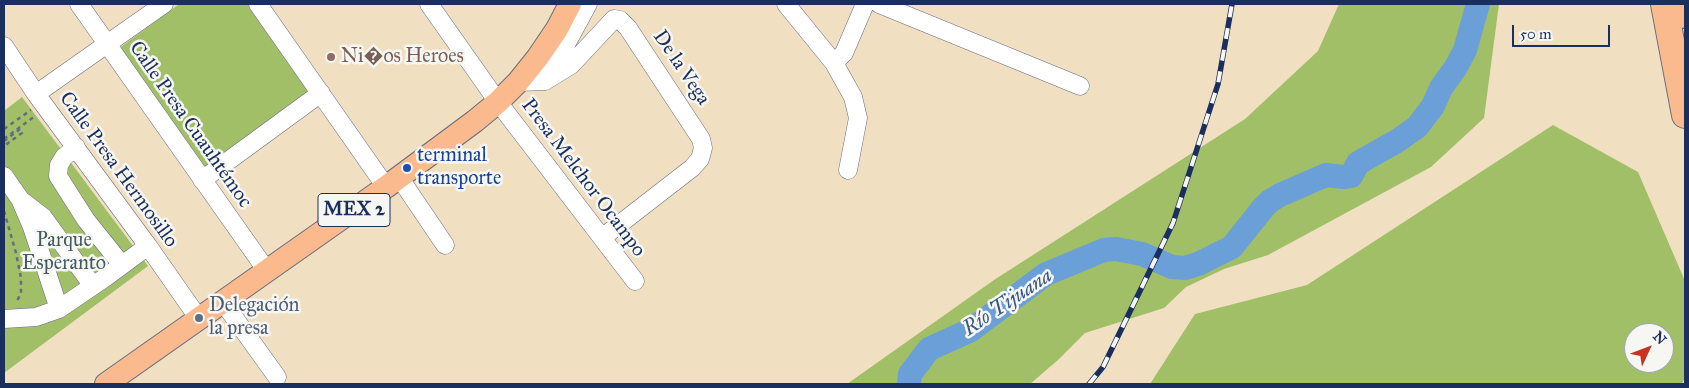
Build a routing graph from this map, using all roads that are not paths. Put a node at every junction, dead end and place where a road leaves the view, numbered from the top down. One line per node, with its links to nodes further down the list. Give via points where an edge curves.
1 (79, 4): 13 (street, Calle Presa Cuauhtémoc)
2 (164, 4): 13 (street)
3 (258, 4): 18 (street)
4 (429, 4): 20 (street, Presa Melchor Ocampo)
5 (570, 4): 16 (main road, MEX 2, via 538,57)
6 (588, 4): 16 (street, via 563,50)
7 (786, 4): 15 (street)
8 (866, 4): 15 (street, via 844,53)
9 (879, 4): 17 (street)
10 (1664, 4): 21 (highway)
11 (1684, 4): 12 (highway)
12 (1685, 15)
13 (106, 44): 19 (street); 25 (street, Calle Presa Cuauhtémoc)
14 (4, 46): 19 (street, Calle Presa Hermosillo)
15 (834, 63): 23 (street, via 857,109)
16 (529, 81): 20 (main road, MEX 2); 28 (street, De la Vega, via 545,81 571,65 614,20 620,20 701,139 700,159 692,168)
17 (1080, 86)
18 (321, 93): 25 (street); 26 (street)
19 (42, 101): 22 (street, Calle Presa Hermosillo)
20 (498, 102): 26 (main road, MEX 2); 28 (street, Presa Melchor Ocampo)
21 (1685, 115)
22 (76, 147): 30 (street, Calle Presa Hermosillo); 31 (street, via 59,165 58,176 86,220)
23 (848, 170)
24 (4, 176): 27 (street)
25 (202, 180): 32 (street, Calle Presa Cuauhtémoc)
26 (393, 182): 29 (street); 32 (main road, MEX 2)
27 (20, 199): 34 (street, via 43,217); 36 (street)
28 (603, 237): 33 (street, Presa Melchor Ocampo)
29 (445, 245)
30 (148, 246): 31 (street); 38 (street, Calle Presa Hermosillo)
31 (122, 265): 34 (street)
32 (267, 270): 35 (main road, MEX 2)
33 (634, 281)
34 (93, 286): 36 (street)
35 (224, 302): 38 (main road, MEX 2); 39 (street)
36 (59, 309): 37 (street, via 44,316)
37 (6, 319)
38 (199, 319): 40 (main road, MEX 2)
39 (277, 376)
40 (106, 384)

